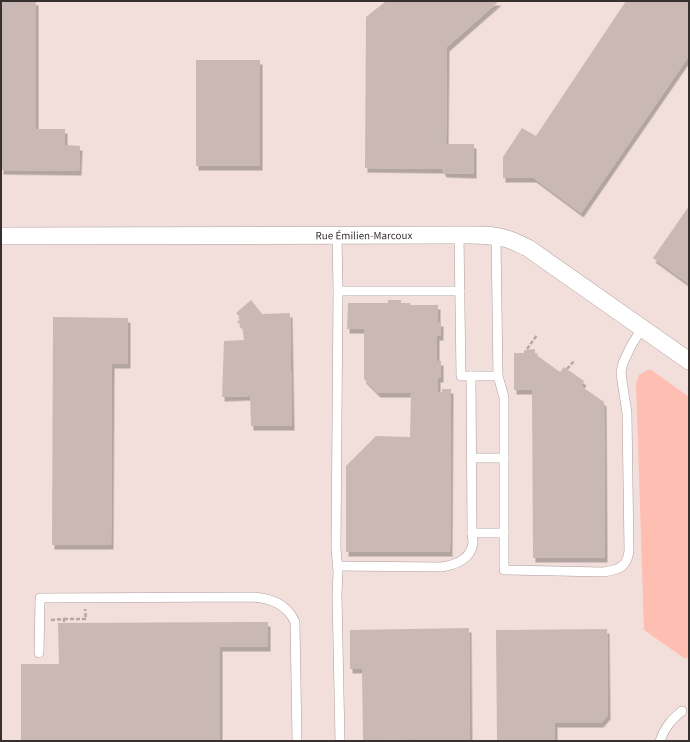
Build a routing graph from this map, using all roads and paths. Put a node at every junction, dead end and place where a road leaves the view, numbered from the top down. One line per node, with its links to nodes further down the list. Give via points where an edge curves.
1 (338, 235): 2 (street, Rue Émilien-Marcoux); 3 (street, Rue Émilien-Marcoux); 5 (lane)
2 (459, 235): 4 (street, Rue Émilien-Marcoux); 6 (lane)
3 (1, 236)
4 (496, 237): 7 (street, Rue Émilien-Marcoux, via 506,238 528,248); 14 (lane)
5 (338, 291): 6 (lane); 19 (lane)
6 (460, 291): 13 (lane, via 461,376)
7 (642, 328): 10 (street, Rue Émilien-Marcoux); 18 (lane, via 631,346 621,372 627,413 629,550 625,564 614,571 604,572 504,570)
8 (537, 335): 9 (path)
9 (527, 350)
10 (689, 360)
11 (574, 361): 12 (path)
12 (567, 369)
13 (471, 376): 14 (lane); 15 (lane)
14 (498, 376): 16 (lane, via 504,397)
15 (472, 458): 16 (lane); 17 (lane)
16 (504, 458): 18 (lane)
17 (472, 532): 18 (lane); 19 (lane, via 473,542 469,553 458,563 451,565)
18 (504, 533)
19 (337, 566): 27 (lane)
20 (64, 619): 21 (path); 22 (path); 23 (path)
21 (86, 619)
22 (48, 620)
23 (64, 623)
24 (39, 652): 26 (lane, via 40,598 270,600 287,610 295,622)
25 (682, 711): 28 (lane, via 668,723)
26 (297, 741)
27 (340, 741)
28 (660, 741)

